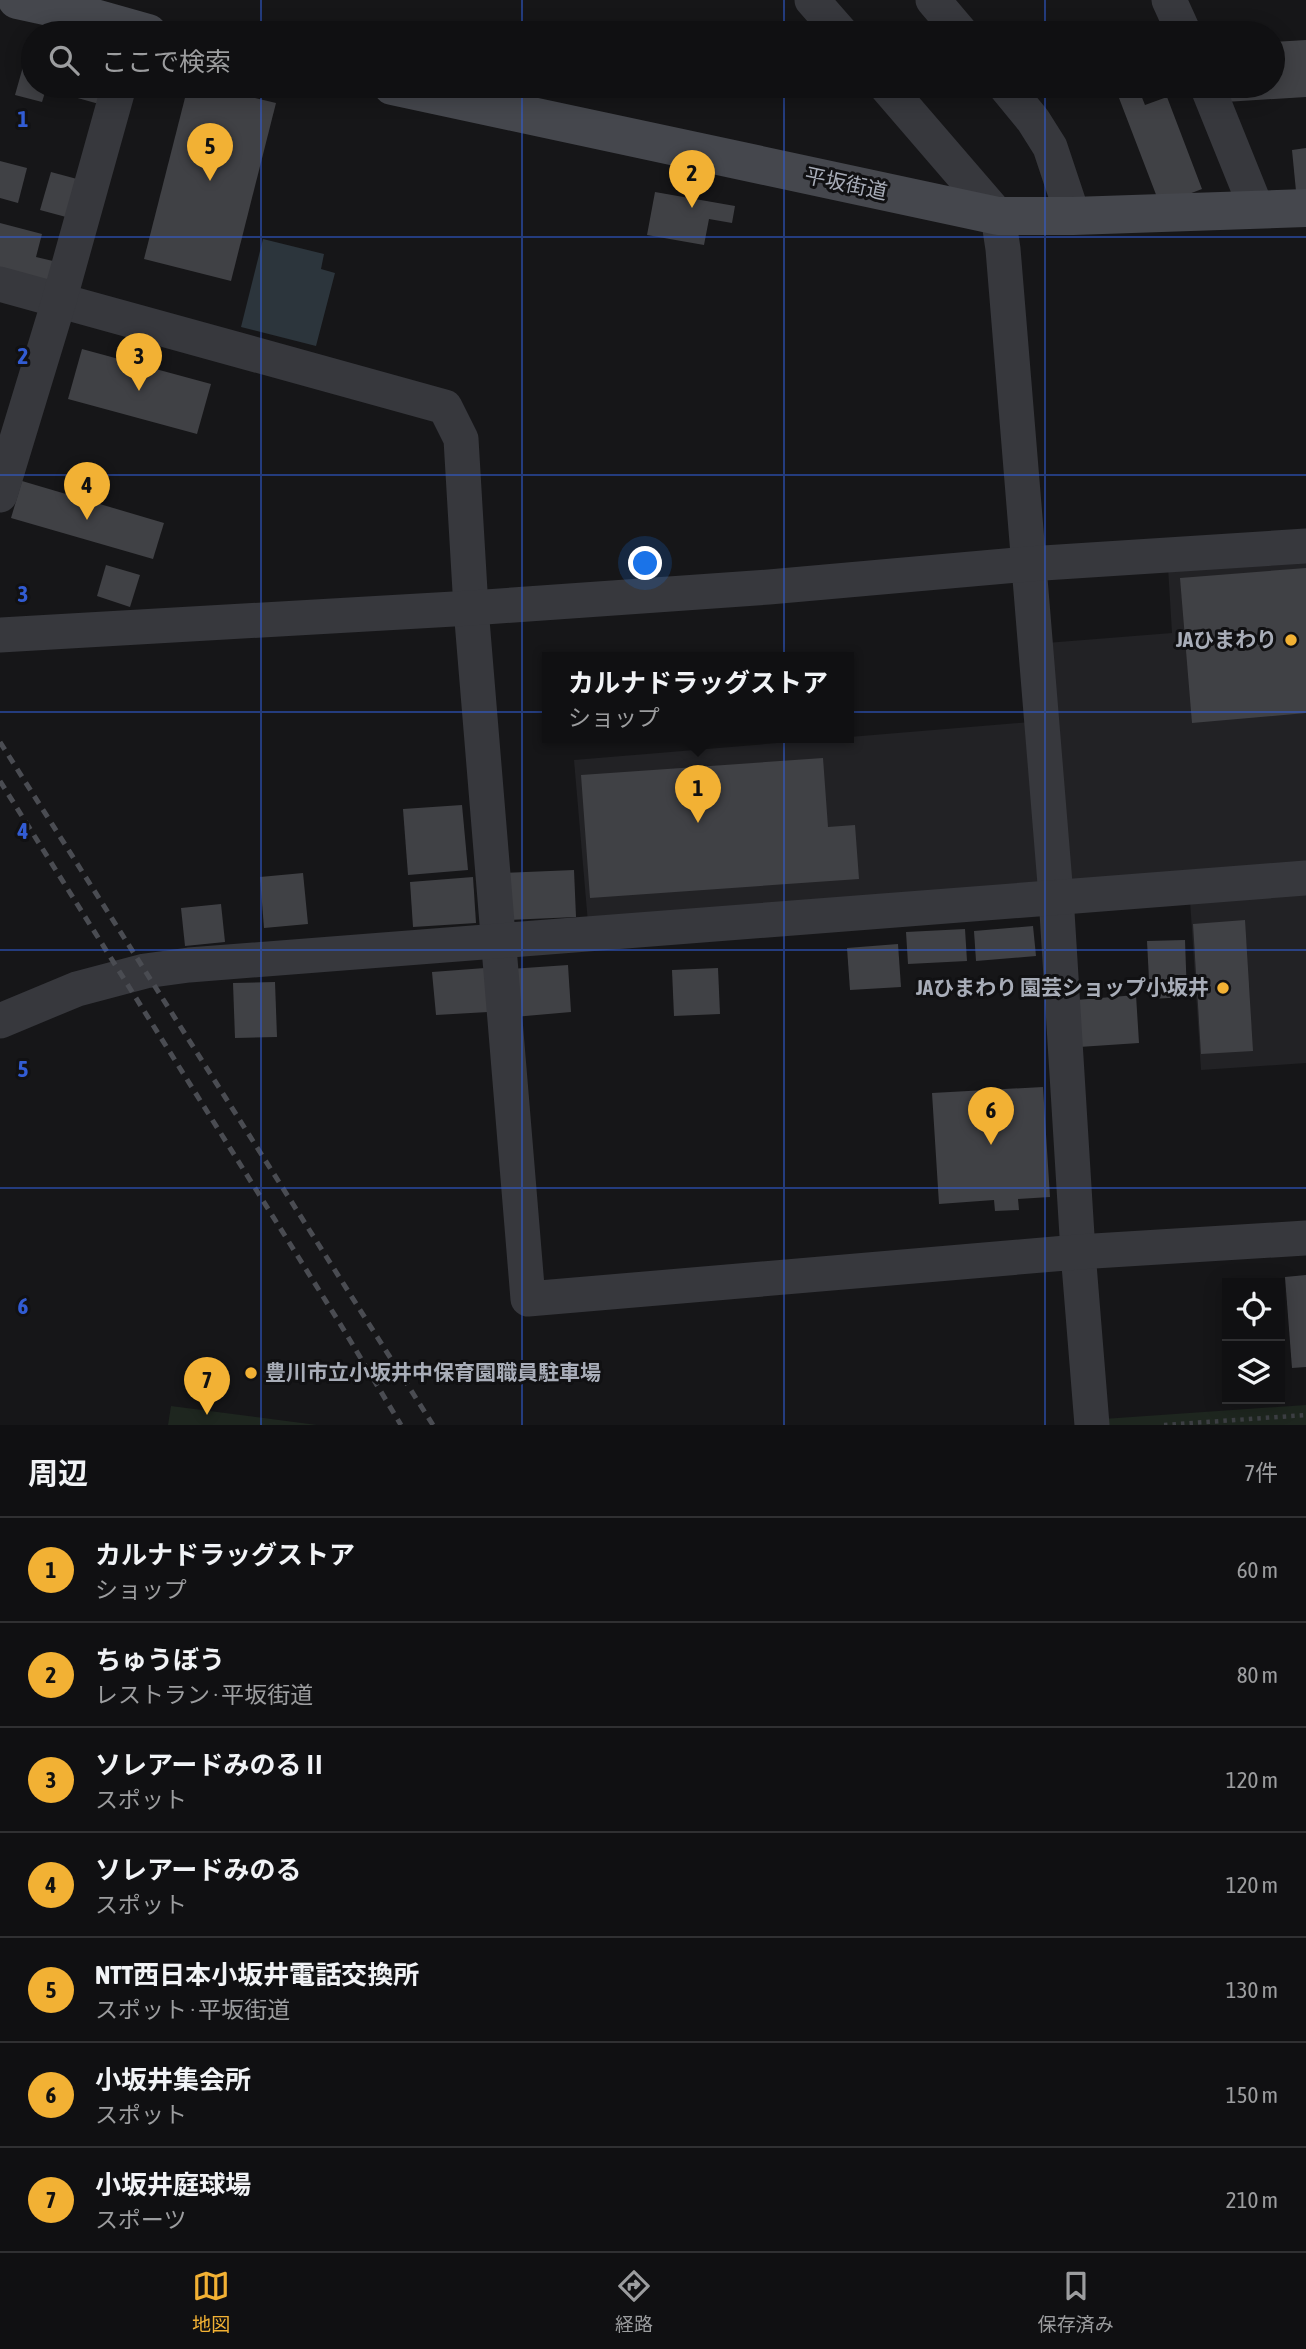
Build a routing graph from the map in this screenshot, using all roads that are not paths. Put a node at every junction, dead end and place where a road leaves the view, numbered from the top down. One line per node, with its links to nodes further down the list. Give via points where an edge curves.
1 (812, 0): 6 (street)
2 (933, 0): 7 (street)
3 (1169, 0): 8 (street)
4 (26, 1): 5 (street)
5 (103, 21)
6 (830, 21)
7 (951, 21)
8 (1179, 21)
9 (116, 98): 19 (street)
10 (448, 98): 16 (street, 平坂街道)
11 (896, 98): 16 (street)
12 (1015, 98): 17 (street, via 1050,147)
13 (1213, 98): 15 (street)
14 (1306, 208): 15 (street, 平坂街道)
15 (1256, 210): 17 (street, 平坂街道)
16 (998, 216): 17 (street, 平坂街道); 22 (street)
17 (1073, 216)
18 (0, 284): 19 (street)
19 (59, 301): 20 (street); 23 (street, via 445,407 461,439)
20 (0, 495)
21 (1306, 546): 22 (street)
22 (1028, 564): 23 (street); 26 (street)
23 (471, 608): 24 (street); 27 (street)
24 (0, 635)
25 (1306, 878): 26 (street)
26 (1056, 896): 27 (street); 30 (street)
27 (497, 940): 28 (street, via 145,971 77,989); 30 (street, via 528,1299)
28 (0, 1021)
29 (1306, 1238): 30 (street)
30 (1078, 1252): 31 (street)
31 (1092, 1425)

